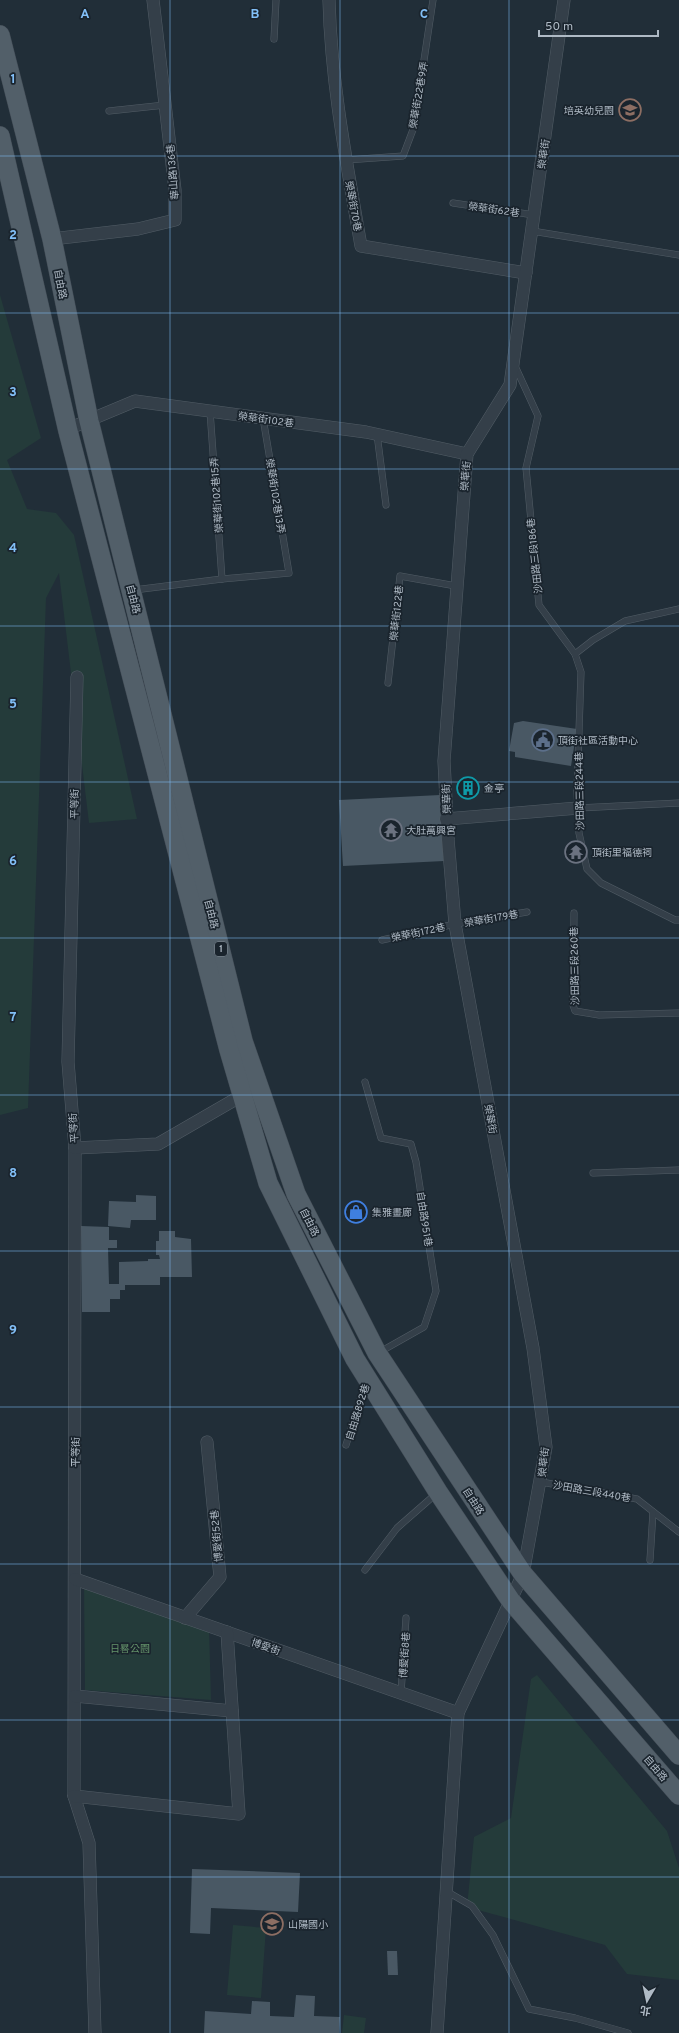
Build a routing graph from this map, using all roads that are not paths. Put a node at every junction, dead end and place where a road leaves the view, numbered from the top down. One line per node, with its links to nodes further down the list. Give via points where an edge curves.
1 (153, 0): 8 (street, 華山路136巷)
2 (276, 0): 7 (lane)
3 (329, 0): 11 (street, 榮華街70巷, via 334,72)
4 (433, 0): 11 (lane, 榮華街22巷9弄, via 414,127 403,156)
5 (564, 0): 13 (street, 榮華街)
6 (0, 36): 15 (main road, 自由路 / 1)
7 (274, 39)
8 (165, 105): 9 (lane); 15 (street, 華山路136巷, via 175,190 175,220 138,228)
9 (109, 111)
10 (0, 136): 22 (main road, 自由路 / 1)
11 (346, 160): 17 (street, 榮華街70巷, via 361,246)
12 (453, 203): 13 (lane, 榮華街62巷)
13 (534, 215): 14 (street, 榮華街)
14 (532, 230): 16 (lane); 17 (street, 榮華街)
15 (52, 239): 21 (main road, 自由路 / 1)
16 (679, 255)
17 (526, 273): 18 (street, 榮華街)
18 (513, 362): 24 (street, 榮華街, via 510,385); 30 (lane, 沙田路三段186巷, via 538,416 526,468 539,605)
19 (210, 411): 20 (street, 榮華街102巷); 21 (street, 榮華街102巷, via 135,401); 26 (lane, 榮華街102巷15弄)
20 (263, 418): 23 (street, 榮華街102巷); 26 (lane, 榮華街102巷13弄, via 289,573)
21 (89, 421): 22 (street, 榮華街102巷); 28 (main road, 自由路 / 1)
22 (68, 429): 43 (main road, 自由路 / 1)
23 (376, 434): 24 (street, 榮華街102巷); 25 (lane)
24 (467, 454): 27 (street, 榮華街)
25 (386, 505)
26 (222, 579): 28 (lane)
27 (456, 586): 32 (lane, 榮華街122巷, via 400,576); 35 (street, 榮華街, via 444,761)
28 (132, 590): 47 (main road, 自由路 / 1, via 243,1041 296,1194)
29 (679, 609): 30 (lane, via 625,622)
30 (575, 654): 34 (lane, 沙田路三段244巷, via 581,672)
31 (77, 677): 44 (street, 平等街, via 68,1062)
32 (388, 683)
33 (679, 802): 34 (lane)
34 (578, 808): 35 (street); 38 (lane, 沙田路三段244巷, via 579,833 587,869 601,883)
35 (446, 819): 39 (street, 榮華街)
36 (527, 912): 39 (lane, 榮華街179巷)
37 (574, 913): 41 (lane, 沙田路三段260巷, via 575,1011 599,1015)
38 (679, 920)
39 (455, 924): 40 (lane, 榮華街172巷); 53 (street, 榮華街, via 533,1348 546,1447)
40 (382, 940)
41 (679, 1013)
42 (365, 1082): 49 (lane, 自由路951巷, via 381,1138 411,1144 436,1291 424,1327)
43 (241, 1096): 44 (street, via 158,1144); 48 (main road, 自由路 / 1, via 268,1183)
44 (75, 1148): 60 (street, 平等街)
45 (679, 1170): 46 (lane)
46 (593, 1173)
47 (361, 1322): 48 (main road); 49 (main road, 自由路 / 1)
48 (340, 1329): 50 (main road, 自由路 / 1)
49 (377, 1353): 59 (main road, 自由路 / 1)
50 (367, 1378): 52 (lane, 自由路892巷); 54 (main road, 自由路 / 1)
51 (207, 1442): 62 (street, 博愛街52巷, via 220,1578)
52 (346, 1445)
53 (541, 1482): 55 (lane, 沙田路三段440巷, via 636,1499); 59 (street, 榮華街)
54 (438, 1492): 58 (lane, via 397,1528); 61 (main road, 自由路 / 1)
55 (653, 1512): 56 (lane, 沙田路三段440巷); 57 (lane)
56 (679, 1532)
57 (650, 1560)
58 (365, 1570)
59 (523, 1574): 61 (street, 榮華街); 69 (main road, 自由路 / 1)
60 (75, 1579): 62 (street, 博愛街); 66 (street, 平等街)
61 (511, 1602): 68 (street, 榮華街); 70 (main road, 自由路 / 1)
62 (185, 1618): 64 (street, 博愛街)
63 (406, 1618): 65 (lane, 博愛街8巷)
64 (227, 1632): 65 (street, 博愛街); 67 (street)
65 (401, 1693): 68 (street, 博愛街)
66 (75, 1696): 67 (street); 71 (street, 平等街)
67 (232, 1710): 71 (street, via 238,1814)
68 (458, 1713): 72 (street)
69 (679, 1755)
70 (679, 1795)
71 (74, 1796): 73 (street, 平等街, via 90,1843)
72 (446, 1891): 74 (street); 75 (lane, via 472,1906 493,1935 529,2009 575,2018)
73 (95, 2033)
74 (437, 2033)
75 (628, 2033)

